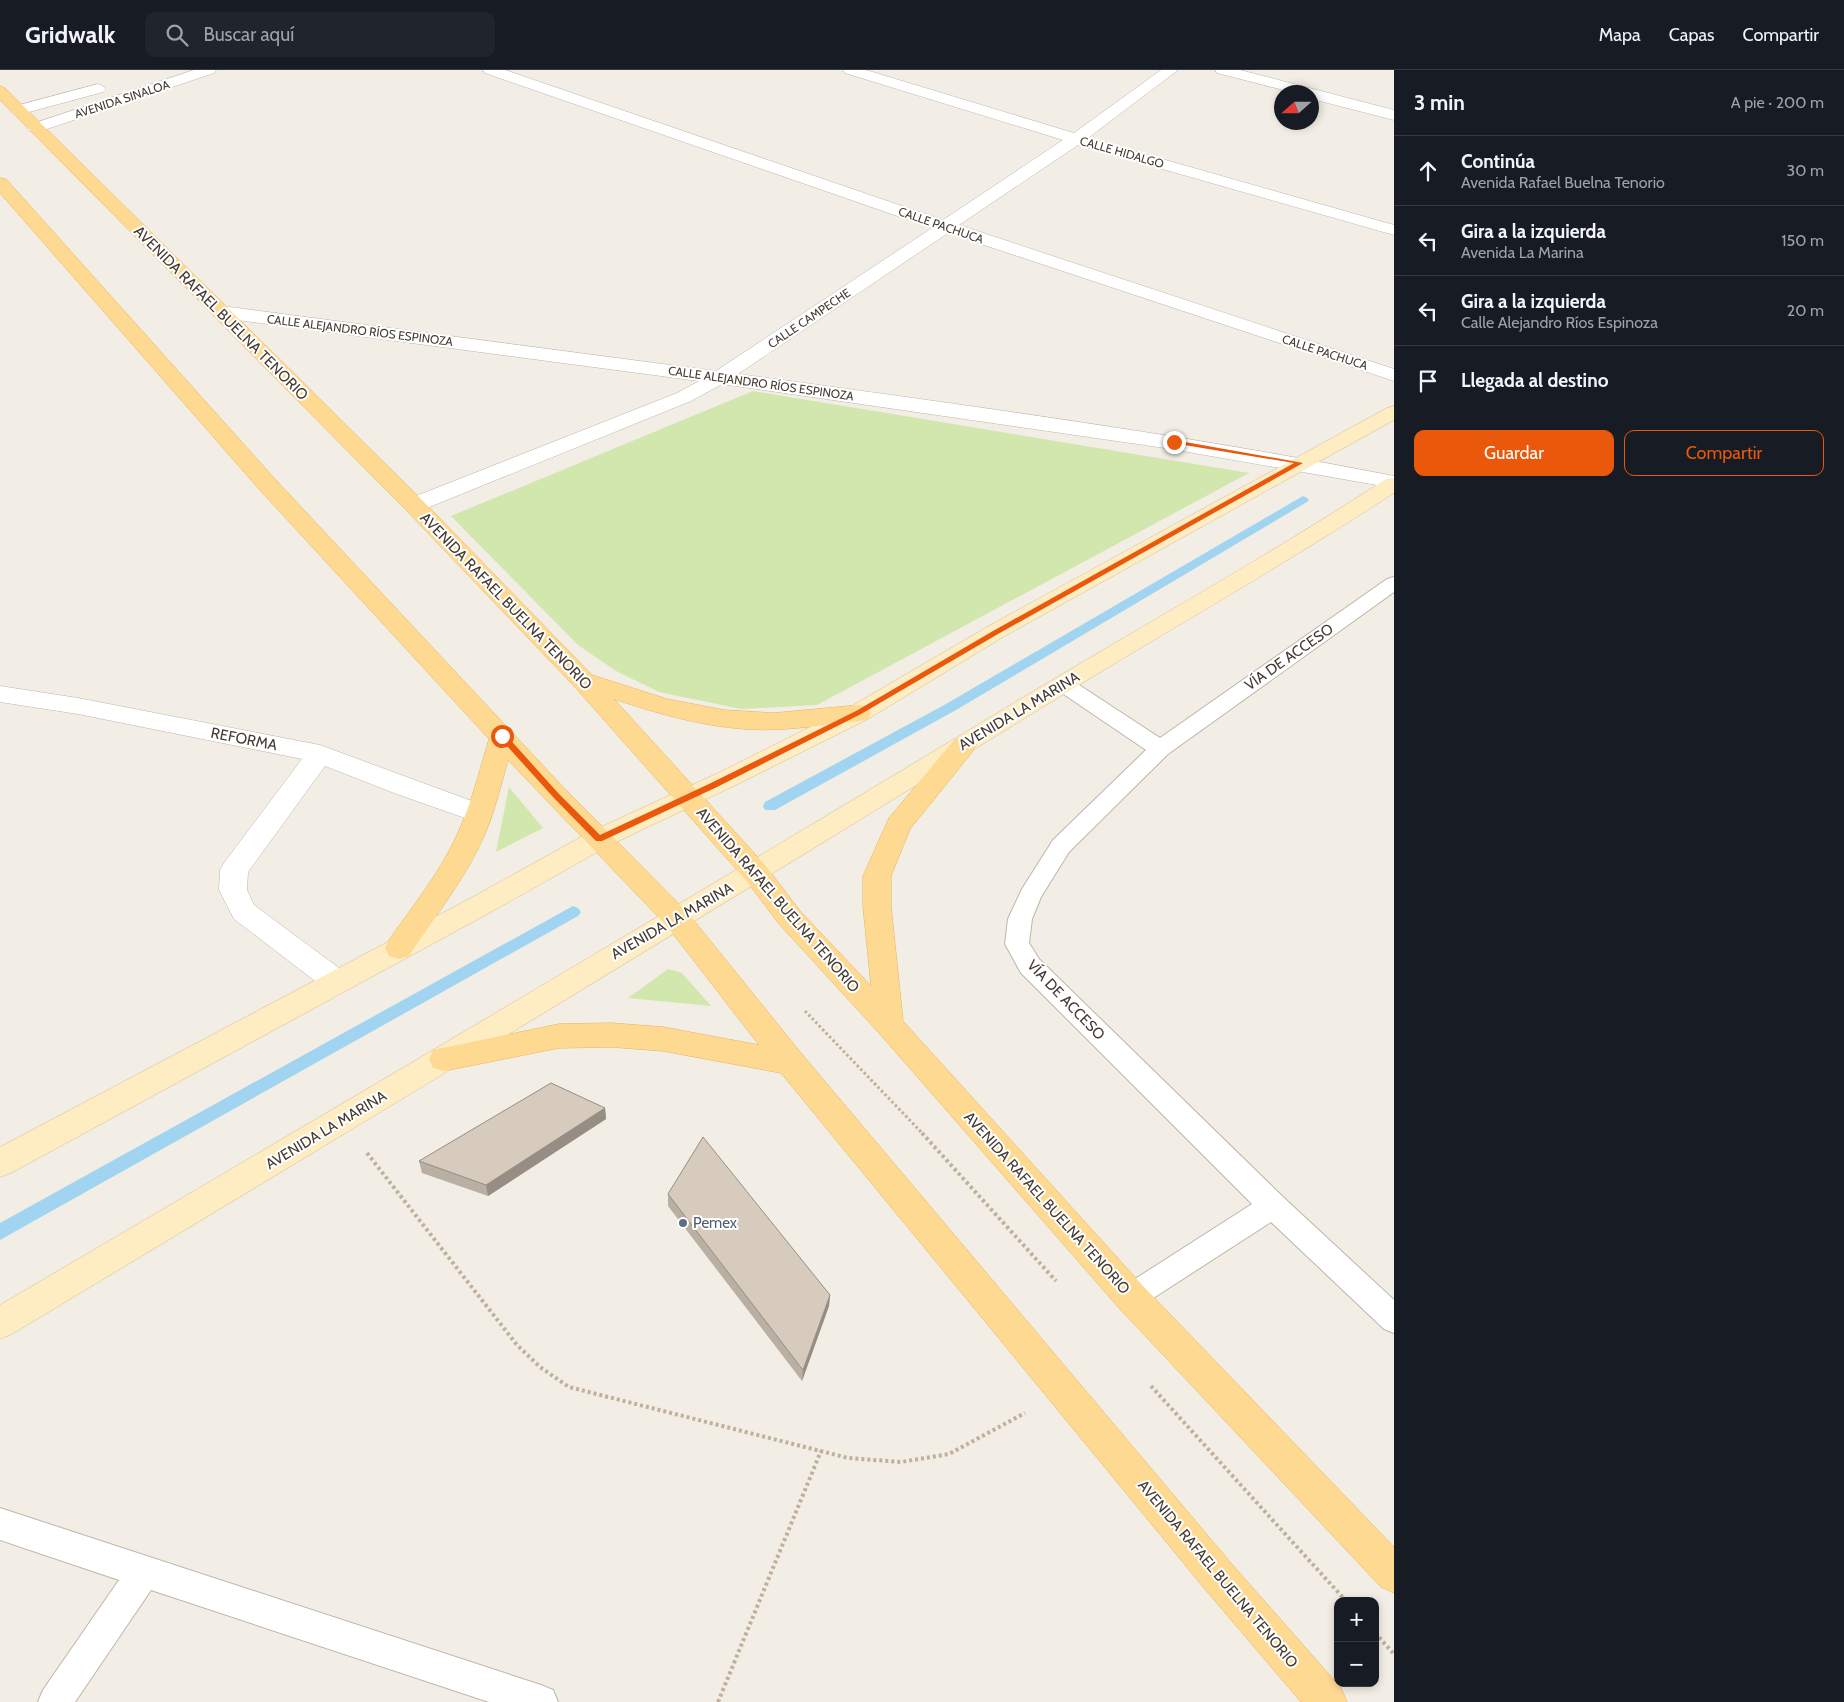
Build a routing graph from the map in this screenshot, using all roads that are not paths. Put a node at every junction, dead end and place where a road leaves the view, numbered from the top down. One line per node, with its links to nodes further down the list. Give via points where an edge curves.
1 (164, 70): 7 (street, AVENIDA SINALOA)
2 (209, 70): 14 (street, AVENIDA SINALOA)
3 (490, 70): 17 (street, CALLE PACHUCA)
4 (850, 70): 15 (street, CALLE HIDALGO)
5 (1171, 70): 15 (street, CALLE CAMPECHE)
6 (1222, 70): 8 (street)
7 (129, 81)
8 (1280, 85)
9 (110, 86): 12 (street, AVENIDA SINALOA)
10 (0, 91): 12 (main road, AVENIDA RAFAEL BUELNA TENORIO)
11 (1319, 96): 13 (street)
12 (18, 110): 14 (main road, AVENIDA RAFAEL BUELNA TENORIO)
13 (1394, 115)
14 (35, 128): 19 (main road, AVENIDA RAFAEL BUELNA TENORIO)
15 (1076, 139): 17 (street, CALLE CAMPECHE); 18 (street, CALLE HIDALGO)
16 (0, 183): 31 (main road, AVENIDA RAFAEL BUELNA TENORIO, via 266,483)
17 (944, 226): 20 (street, CALLE PACHUCA); 21 (street, CALLE CAMPECHE)
18 (1394, 230)
19 (222, 312): 21 (street, CALLE ALEJANDRO RÍOS ESPINOZA); 25 (main road, AVENIDA RAFAEL BUELNA TENORIO)
20 (1394, 375)
21 (721, 377): 23 (street, CALLE ALEJANDRO RÍOS ESPINOZA); 25 (street, CALLE CAMPECHE, via 684,398)
22 (1394, 412): 23 (main road)
23 (1300, 463): 24 (street, AVENIDA LA MARINA); 30 (main road, via 995,632)
24 (1394, 483): 28 (main road, AVENIDA LA MARINA, via 1340,519)
25 (414, 506): 27 (main road, AVENIDA RAFAEL BUELNA TENORIO)
26 (1394, 583): 33 (lane, VÍA DE ACCESO)
27 (583, 680): 30 (main road, via 654,705 744,721); 35 (main road, AVENIDA RAFAEL BUELNA TENORIO)
28 (1063, 684): 32 (main road, AVENIDA LA MARINA); 33 (lane)
29 (0, 694): 34 (street, REFORMA, via 78,706)
30 (859, 713): 35 (main road)
31 (502, 736): 36 (main road); 37 (main road, AVENIDA RAFAEL BUELNA TENORIO)
32 (964, 745): 38 (main road, AVENIDA LA MARINA); 42 (main road, via 898,826 877,876)
33 (1160, 749): 46 (lane, VÍA DE ACCESO, via 1061,846 1030,895 1020,919 1017,944 1030,966)
34 (320, 754): 36 (street, REFORMA); 41 (street, via 234,870 233,890 244,912)
35 (688, 797): 37 (main road); 38 (main road, AVENIDA RAFAEL BUELNA TENORIO)
36 (479, 814): 40 (main road, via 465,848)
37 (599, 839): 39 (main road, AVENIDA RAFAEL BUELNA TENORIO); 40 (main road, via 482,906)
38 (756, 872): 39 (main road, AVENIDA LA MARINA); 42 (main road, AVENIDA RAFAEL BUELNA TENORIO, via 790,918)
39 (677, 919): 43 (main road, AVENIDA LA MARINA); 44 (main road, AVENIDA RAFAEL BUELNA TENORIO)
40 (399, 948): 41 (main road)
41 (337, 982): 45 (main road)
42 (889, 1025): 47 (main road, AVENIDA RAFAEL BUELNA TENORIO)
43 (444, 1059): 44 (main road, via 559,1036 611,1035 663,1039); 49 (main road, AVENIDA LA MARINA)
44 (790, 1062): 55 (main road, AVENIDA RAFAEL BUELNA TENORIO, via 1217,1575)
45 (0, 1163)
46 (1273, 1206): 47 (lane); 48 (lane, VÍA DE ACCESO)
47 (1131, 1297): 52 (main road, AVENIDA RAFAEL BUELNA TENORIO)
48 (1394, 1319)
49 (0, 1323)
50 (2, 1528): 51 (lane)
51 (144, 1572): 53 (lane); 54 (lane)
52 (1394, 1574)
53 (55, 1702)
54 (541, 1702)
55 (1327, 1702)

